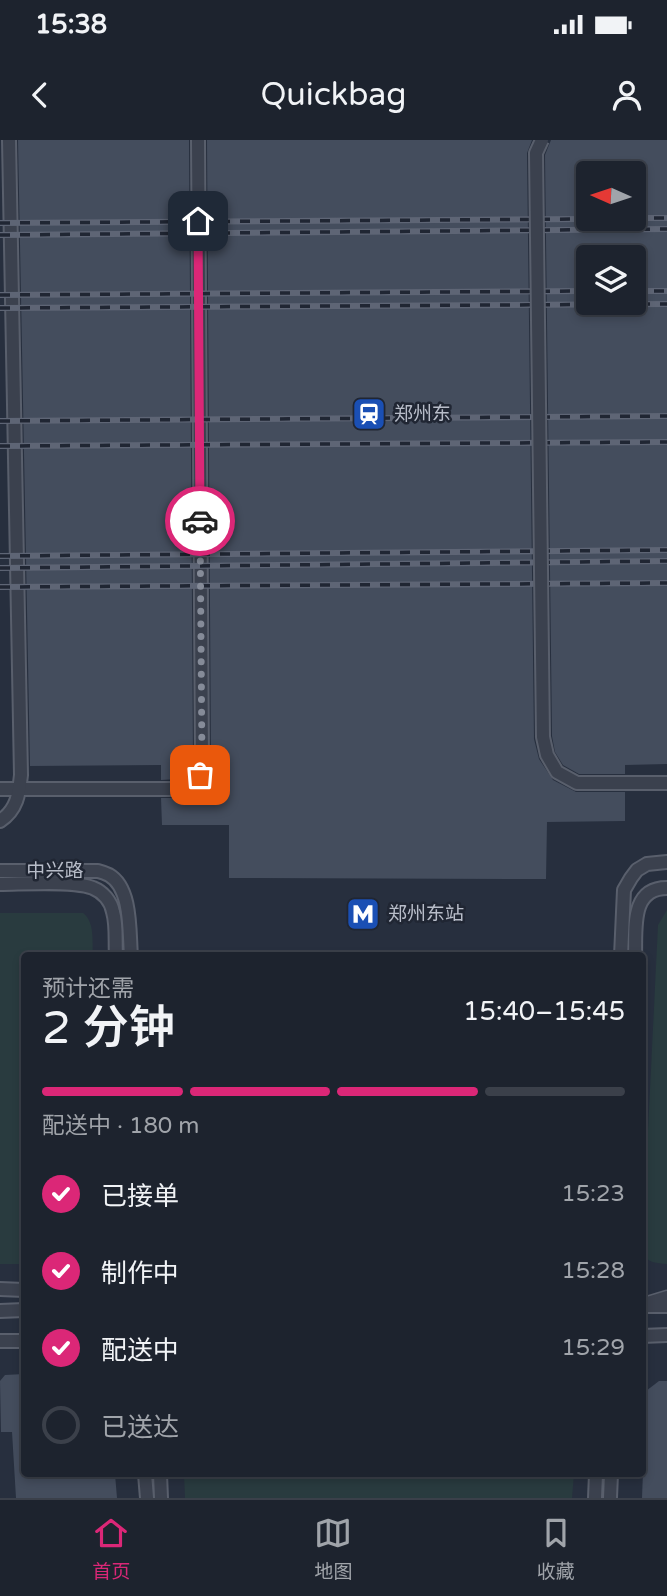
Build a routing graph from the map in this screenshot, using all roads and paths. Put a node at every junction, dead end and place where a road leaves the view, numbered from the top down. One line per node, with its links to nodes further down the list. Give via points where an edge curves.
1 (9, 140): 6 (street, via 21,775 14,807)
2 (198, 140): 5 (street, via 200,775 188,786 174,789)
3 (542, 140): 4 (street, bridge, via 536,153 543,737 557,772 577,783)
4 (667, 783)
5 (0, 789)
6 (0, 821)
7 (661, 862): 13 (street, via 637,870 624,890)
8 (0, 871): 12 (street, 中兴路, via 98,871 109,875 123,893)
9 (0, 884): 11 (street, 中兴路, via 91,887 108,898 114,912)
10 (664, 888): 14 (street, via 647,894 637,909)
11 (116, 952)
12 (131, 952)
13 (621, 952)
14 (635, 952)
15 (0, 1289): 16 (street)
16 (21, 1290)
17 (667, 1296): 18 (street)
18 (646, 1304)
19 (646, 1305): 20 (street)
20 (667, 1306)
21 (21, 1310): 22 (street)
22 (0, 1311)
23 (667, 1335): 24 (street)
24 (646, 1336)
25 (0, 1341): 26 (street)
26 (21, 1341)
27 (145, 1477): 31 (street)
28 (160, 1477): 32 (street)
29 (596, 1477): 33 (street)
30 (611, 1477): 34 (street)
31 (146, 1498)
32 (161, 1498)
33 (595, 1498)
34 (610, 1498)

